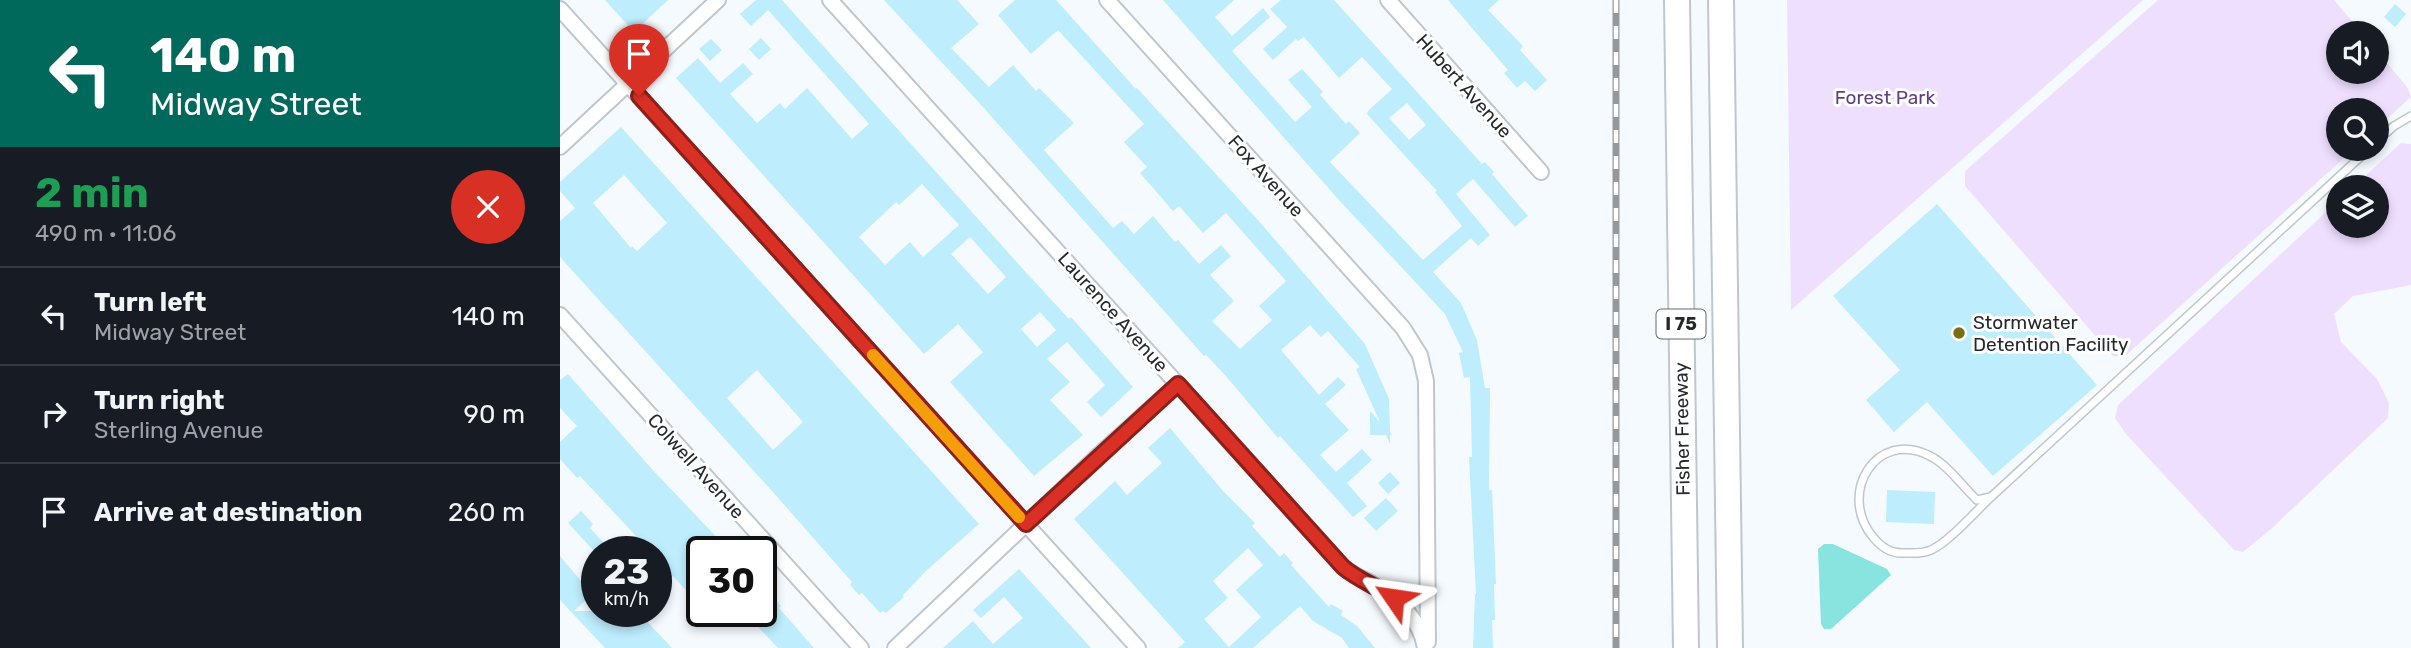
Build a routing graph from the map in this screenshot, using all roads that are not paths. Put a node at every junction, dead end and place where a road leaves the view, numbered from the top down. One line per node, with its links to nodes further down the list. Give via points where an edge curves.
1 (718, 0): 8 (street)
2 (830, 0): 15 (street, Laurence Avenue)
3 (1107, 0): 21 (street, Fox Avenue, via 1403,328 1420,355 1426,381)
4 (1388, 0): 13 (street, Hubert Avenue)
5 (1677, 0): 22 (highway, Fisher Freeway / I 75)
6 (1721, 0): 23 (highway, I 75)
7 (560, 9): 8 (street)
8 (628, 83): 11 (street); 17 (street)
9 (2411, 116): 10 (lane)
10 (2389, 130)
11 (560, 148)
12 (2356, 161): 16 (lane)
13 (1541, 172)
14 (560, 315): 18 (street, Colwell Avenue)
15 (1178, 384): 17 (street); 21 (street, Laurence Avenue, via 1343,567 1403,607 1418,626)
16 (1991, 497): 16 (lane, via 1977,500 1931,456 1892,449 1866,473 1858,489 1858,509 1880,545 1896,554 1930,551)
17 (1026, 524): 19 (street); 20 (street)
18 (861, 648)
19 (895, 648)
20 (1138, 648)
21 (1426, 648)
22 (1686, 648)
23 (1730, 648)

